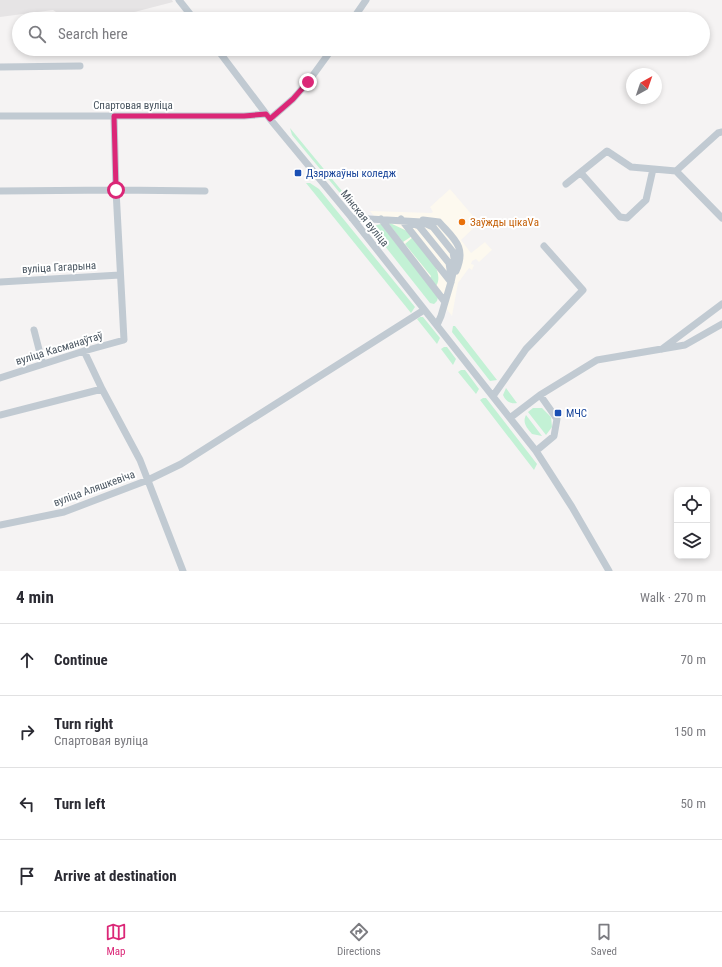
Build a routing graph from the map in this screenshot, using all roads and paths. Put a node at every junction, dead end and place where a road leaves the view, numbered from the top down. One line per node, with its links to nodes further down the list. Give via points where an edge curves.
1 (179, 0): 3 (street)
2 (366, 0): 4 (street)
3 (188, 12)
4 (358, 12)
5 (222, 56): 11 (street, Мінская вуліца)
6 (327, 56): 11 (street, via 293,99)
7 (80, 66): 8 (street)
8 (0, 67)
9 (0, 116): 10 (street, Спартовая вуліца)
10 (114, 116): 11 (street, Спартовая вуліца); 17 (street)
11 (268, 117): 20 (street, Мінская вуліца)
12 (722, 132): 14 (street)
13 (653, 169): 14 (street); 15 (street, via 631,167 607,151); 15 (street, via 646,200 627,218 620,217)
14 (676, 171): 21 (street)
15 (580, 173): 16 (street)
16 (566, 184)
17 (116, 190): 18 (street); 19 (street); 25 (street)
18 (205, 191)
19 (0, 192)
20 (352, 218): 22 (street); 30 (street, Мінская вуліца)
21 (722, 218)
22 (381, 219): 23 (street); 28 (street)
23 (401, 220): 27 (street); 27 (street, via 422,222 433,227 453,252 455,264)
24 (544, 246): 40 (street, via 583,290 526,349)
25 (120, 275): 26 (street, вуліца Гагарына); 34 (street, вуліца Касманаўтаў, via 124,340)
26 (0, 282)
27 (451, 282): 28 (street)
28 (445, 302): 32 (street)
29 (722, 304): 35 (street)
30 (424, 310): 32 (street, Мінская вуліца); 44 (street, вуліца Аляшкевіча, via 181,464)
31 (722, 324): 35 (street, via 685,345)
32 (437, 325): 40 (street, Мінская вуліца)
33 (34, 330): 36 (street)
34 (84, 350): 37 (street, вуліца Касманаўтаў); 38 (street)
35 (661, 350): 39 (street, via 598,360)
36 (42, 361)
37 (0, 378)
38 (102, 389): 41 (street); 44 (street)
39 (540, 395): 42 (street); 43 (street, via 557,419 554,436)
40 (493, 396): 42 (street, Мінская вуліца)
41 (0, 415)
42 (510, 418): 43 (street, Мінская вуліца)
43 (536, 451): 47 (street, Мінская вуліца)
44 (148, 480): 45 (street, вуліца Аляшкевіча, via 64,512); 46 (street)
45 (0, 526)
46 (183, 571)
47 (609, 571)

